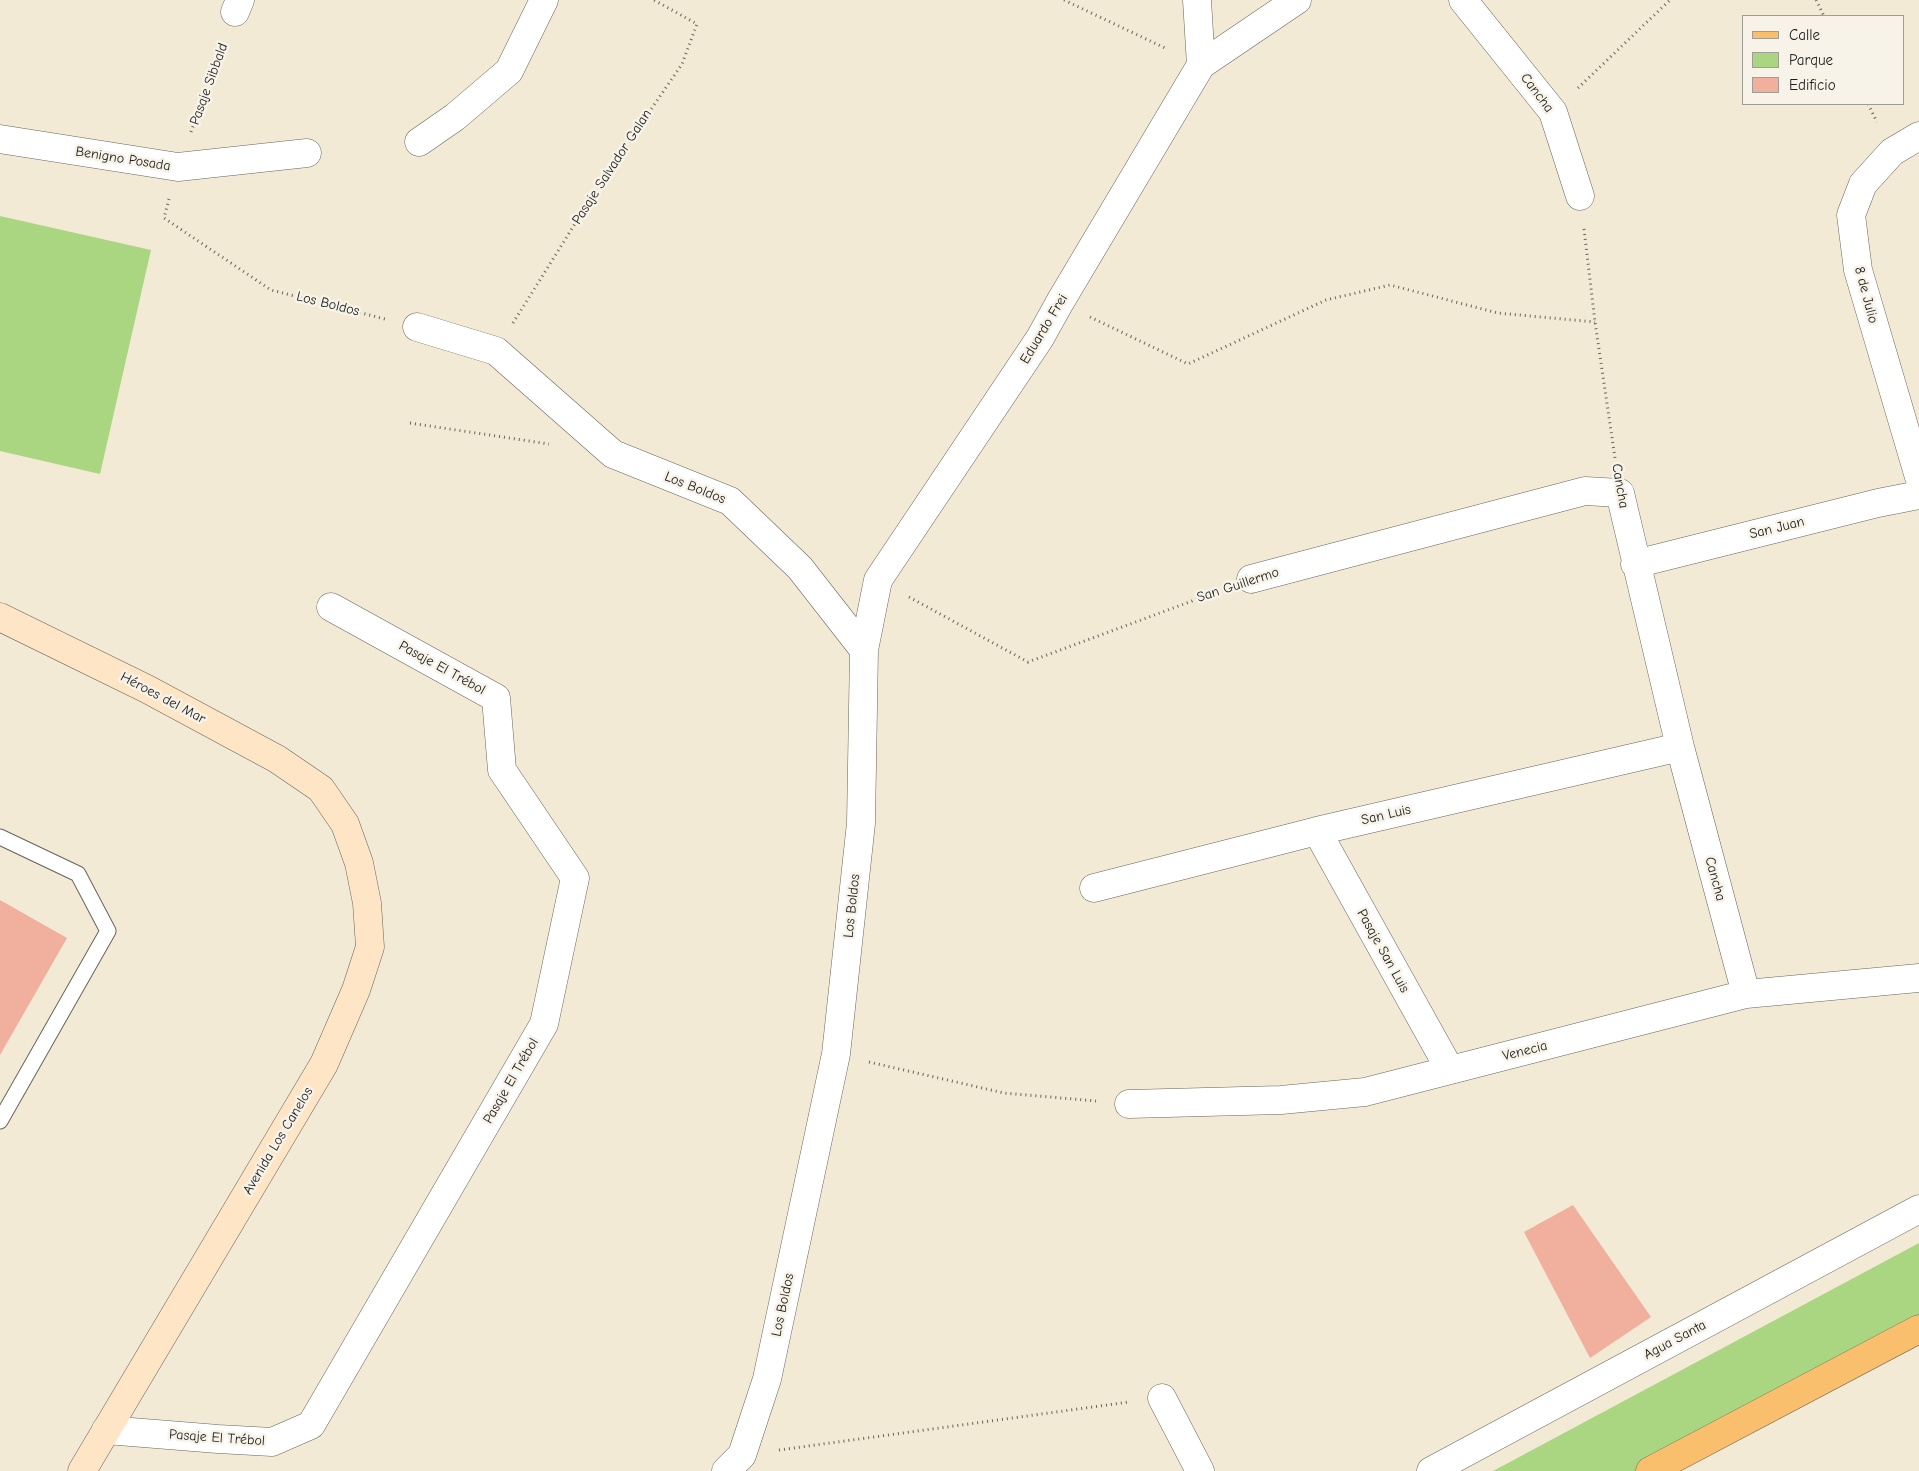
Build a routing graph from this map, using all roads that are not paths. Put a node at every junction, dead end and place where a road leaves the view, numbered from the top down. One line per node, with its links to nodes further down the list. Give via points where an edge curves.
1 (544, 0): 8 (street, via 510,71 455,118)
2 (1197, 0): 5 (street)
3 (1297, 0): 5 (street)
4 (1463, 0): 10 (street, Cancha, via 1553,112)
5 (1201, 65): 19 (street, Eduardo Frei, via 1040,338 878,580)
6 (1919, 136): 12 (street, 8 de Julio, via 1892,152 1863,184 1851,215 1858,270)
7 (0, 139): 9 (street, Benigno Posada, via 178,168)
8 (420, 142)
9 (307, 153)
10 (1580, 196)
11 (417, 327): 19 (street, Los Boldos, via 496,351 614,454 730,501 800,568)
12 (1919, 477)
13 (1620, 493): 15 (street, Cancha); 16 (street, San Guillermo, via 1585,491)
14 (1919, 495): 15 (street, San Juan)
15 (1635, 564): 20 (street, Cancha)
16 (1251, 578)
17 (331, 607): 33 (street, Pasaje El Trébol, via 496,698 502,770 575,878 544,1024 311,1425 272,1442)
18 (0, 617): 21 (street, Héroes del Mar, via 148,689 277,759)
19 (864, 650): 34 (street, Los Boldos, via 861,823 836,1054 767,1380)
20 (1680, 747): 22 (street, San Luis); 26 (street, Cancha)
21 (321, 789): 33 (street, Avenida Los Canelos, via 344,824 358,863 367,903 370,947 356,990 324,1064)
22 (1317, 831): 24 (street, San Luis); 27 (street, Pasaje San Luis)
23 (0, 837): 29 (lane, via 78,874 108,931)
24 (1094, 888)
25 (1919, 978): 26 (street, Venecia)
26 (1746, 994): 27 (street, Venecia)
27 (1450, 1070): 28 (street, Venecia, via 1365,1092 1281,1100)
28 (1129, 1104)
29 (0, 1121)
30 (1919, 1209): 37 (street, Agua Santa)
31 (1919, 1329): 38 (main road)
32 (1162, 1398): 36 (street)
33 (106, 1430): 35 (street, Avenida Los Canelos)
34 (734, 1463)
35 (82, 1471)
36 (1200, 1471)
37 (1431, 1471)
38 (1650, 1471)

